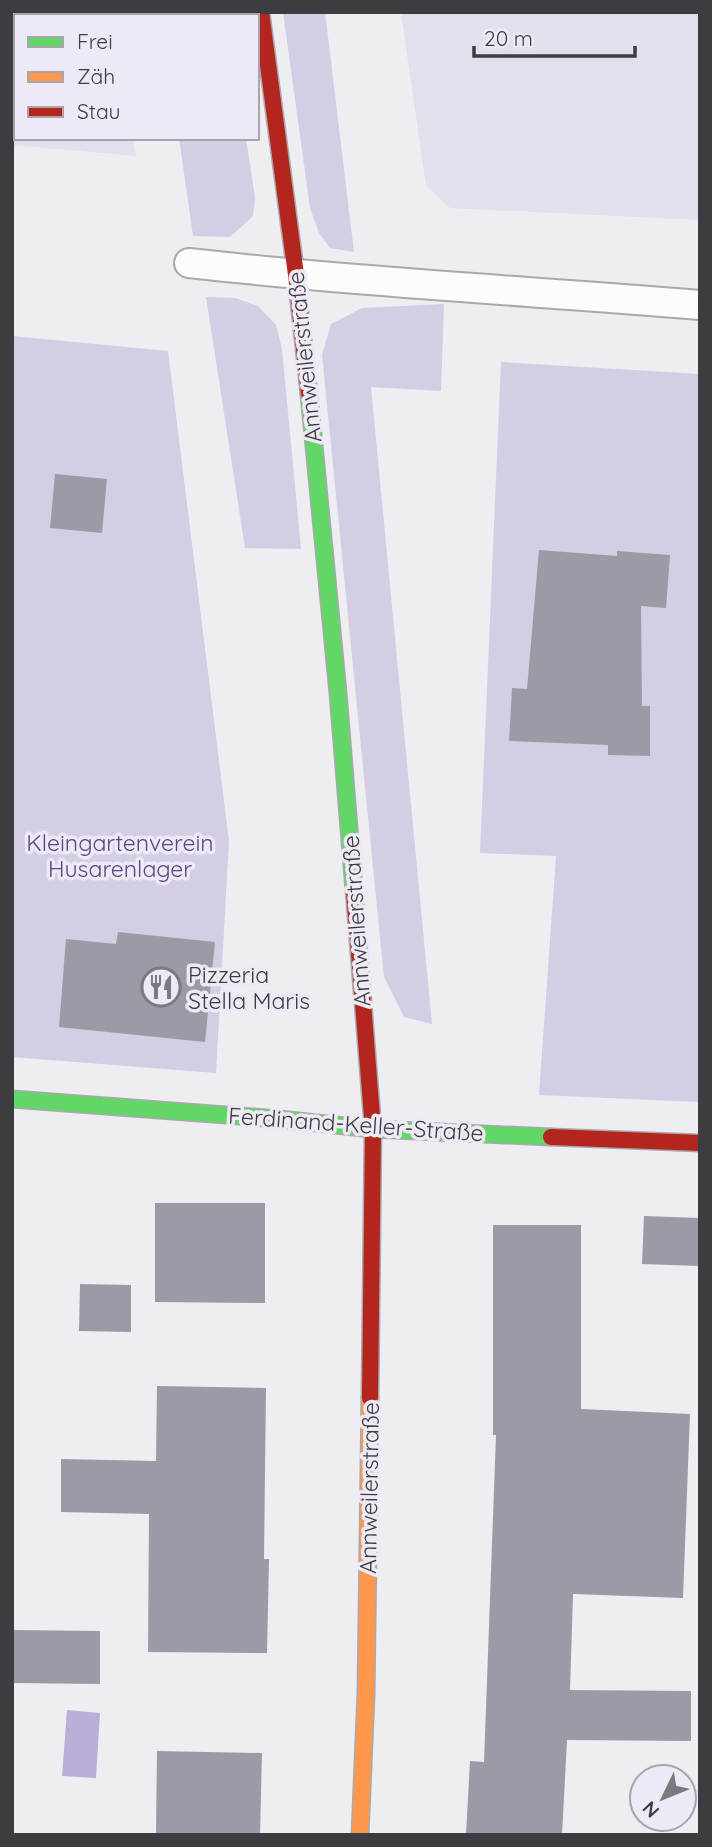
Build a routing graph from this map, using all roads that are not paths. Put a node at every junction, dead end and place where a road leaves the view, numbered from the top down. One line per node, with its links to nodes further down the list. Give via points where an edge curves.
1 (261, 12): 3 (street, Annweilerstraße)
2 (189, 262): 3 (lane)
3 (296, 275): 4 (lane); 6 (street, Annweilerstraße, via 338,693)
4 (700, 304)
5 (12, 1099): 6 (street, Ferdinand-Keller-Straße)
6 (373, 1129): 7 (street, Ferdinand-Keller-Straße); 8 (street, Annweilerstraße)
7 (700, 1143)
8 (360, 1835)

